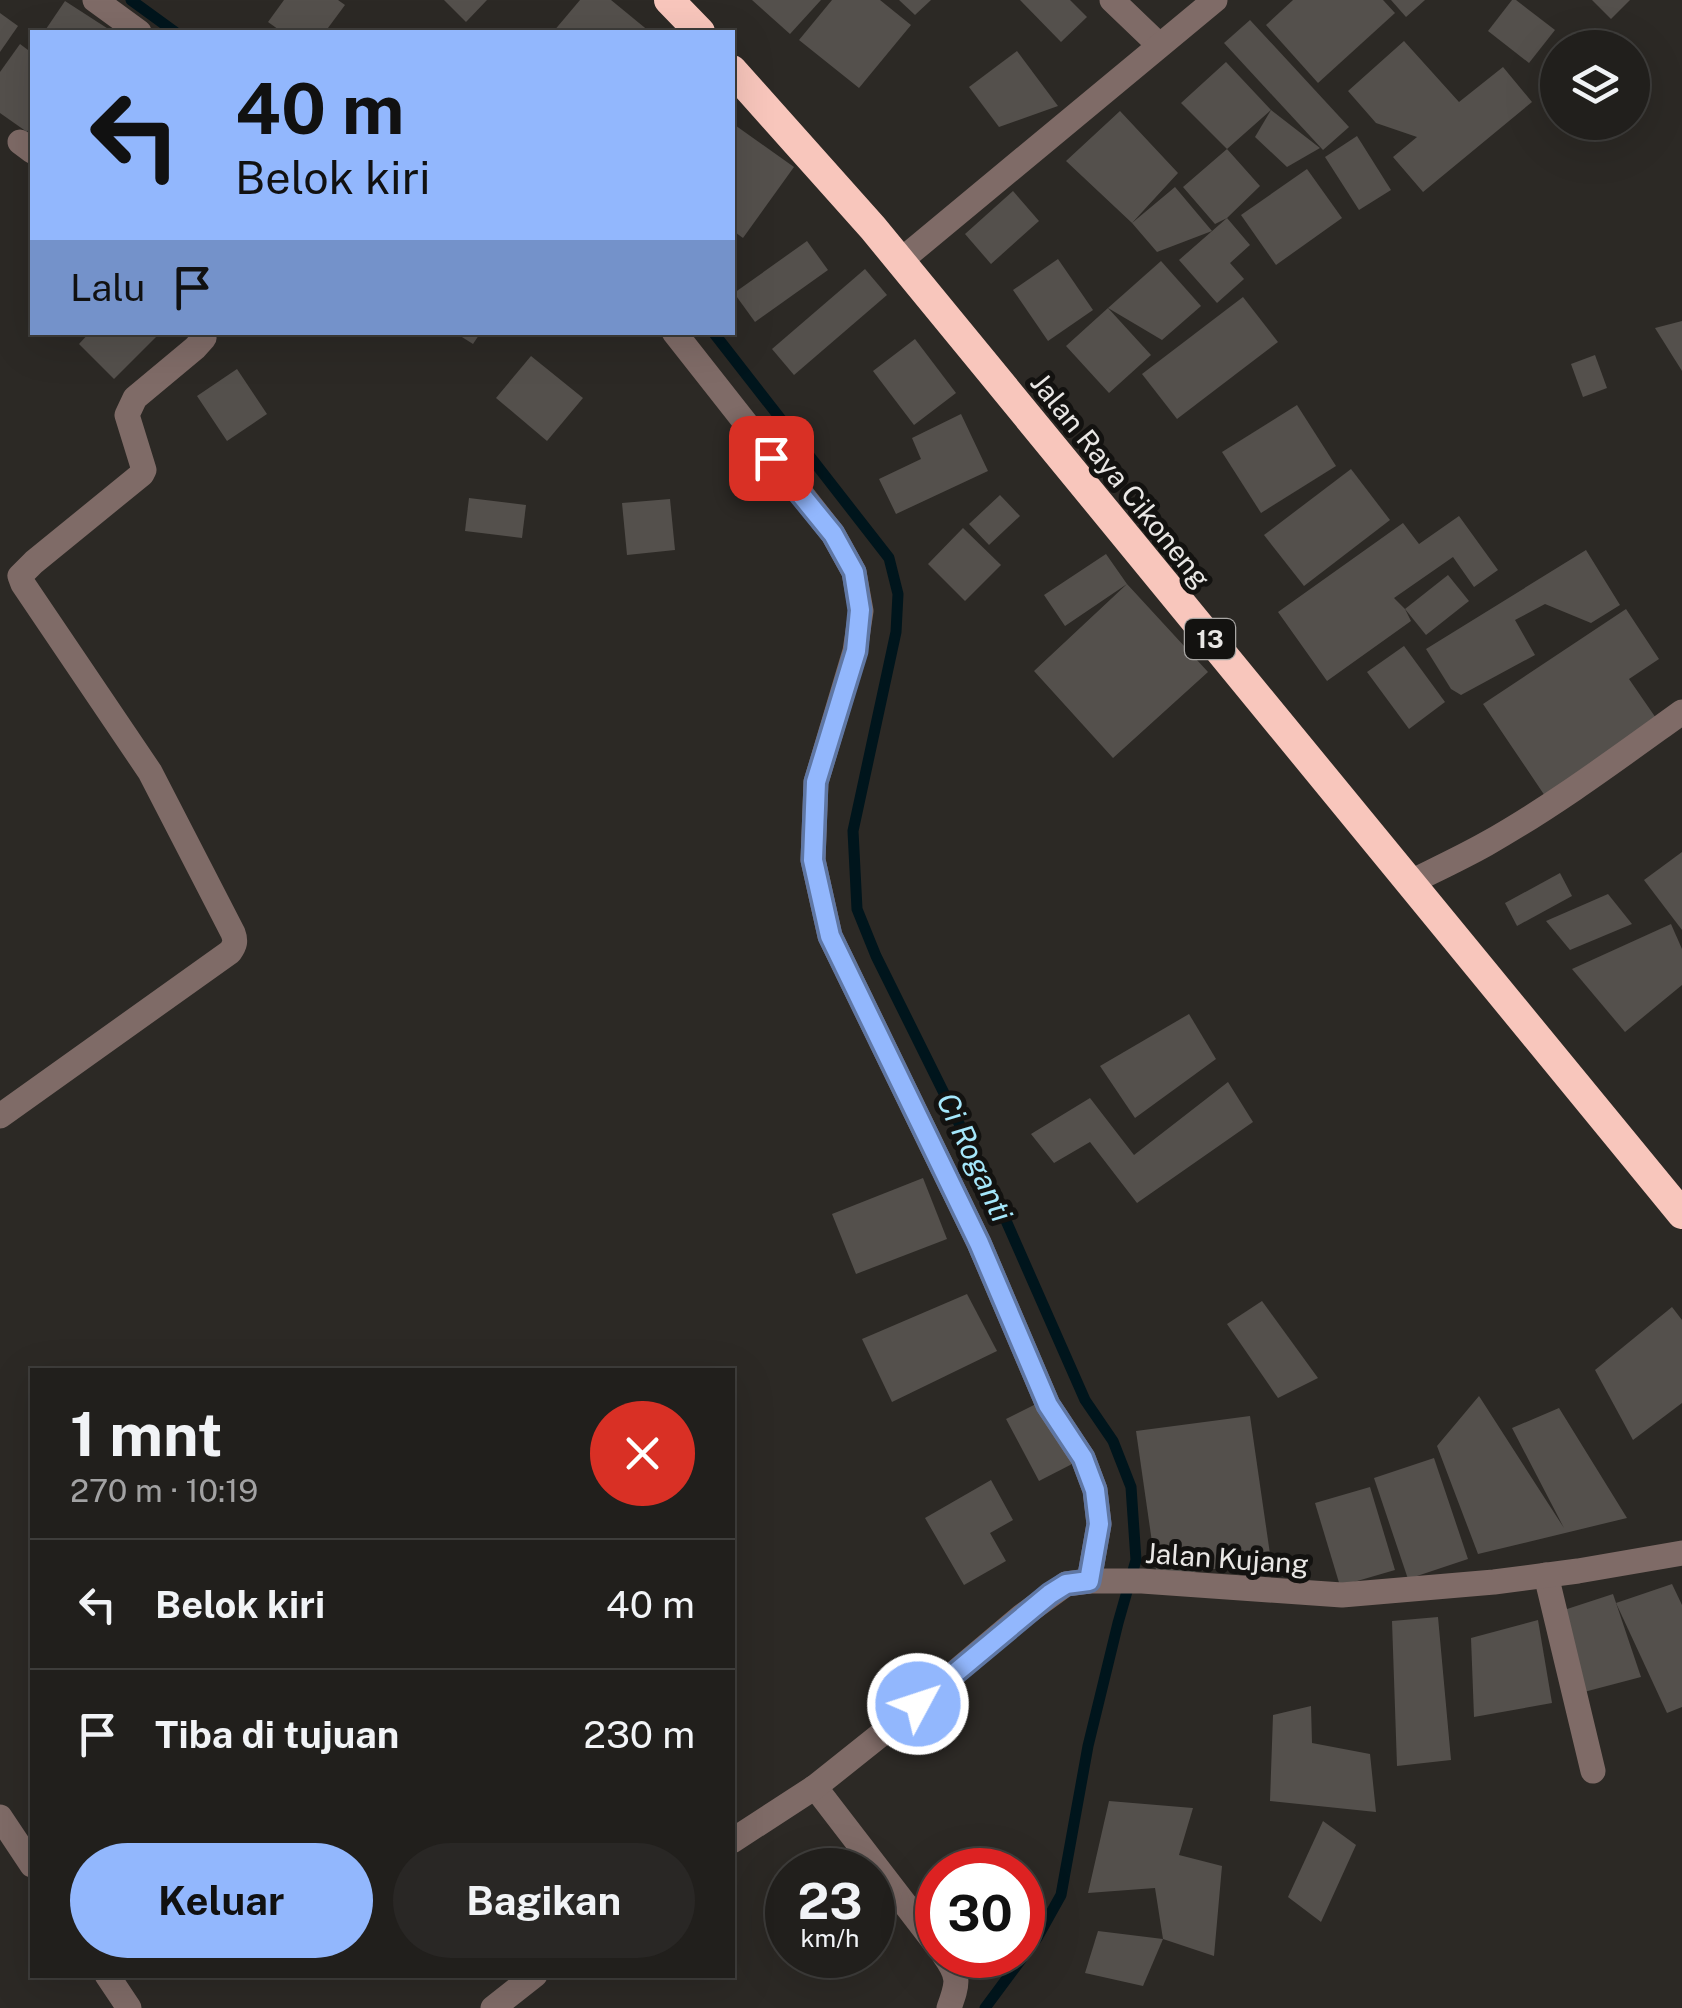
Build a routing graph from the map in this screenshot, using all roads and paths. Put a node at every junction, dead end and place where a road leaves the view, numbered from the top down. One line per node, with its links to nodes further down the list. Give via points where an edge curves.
1 (94, 0): 5 (street)
2 (1112, 0): 7 (street)
3 (1215, 0): 7 (street)
4 (674, 2): 6 (highway)
5 (136, 30)
6 (698, 30)
7 (1159, 44): 9 (street)
8 (735, 73): 9 (highway, Jalan Raya Cikoneng / 13)
9 (900, 262): 13 (highway, Jalan Raya Cikoneng / 13)
10 (203, 335): 14 (street, via 130,406 142,474 20,576 150,772 234,946)
11 (676, 335): 18 (street, via 833,534 854,572 860,610 856,651 816,782 813,860 830,936 979,1243 1048,1405 1083,1458 1099,1524)
12 (1682, 712): 13 (street, via 1526,820)
13 (1409, 883): 15 (highway, Jalan Raya Cikoneng / 13)
14 (0, 1116)
15 (1682, 1214)
16 (1682, 1553): 17 (street, Jalan Kujang)
17 (1546, 1576): 18 (street, Jalan Kujang, via 1342,1595); 19 (street)
18 (1089, 1581): 20 (street, Jalan Kujang, via 1050,1594)
19 (1593, 1771)
20 (816, 1787): 22 (street, Jalan Kujang); 24 (street)
21 (0, 1817): 23 (street)
22 (735, 1839)
23 (30, 1862)
24 (915, 1917)
25 (109, 1978): 28 (street)
26 (531, 1978): 29 (street)
27 (956, 1978): 30 (street)
28 (129, 2008)
29 (493, 2008)
30 (949, 2008)

